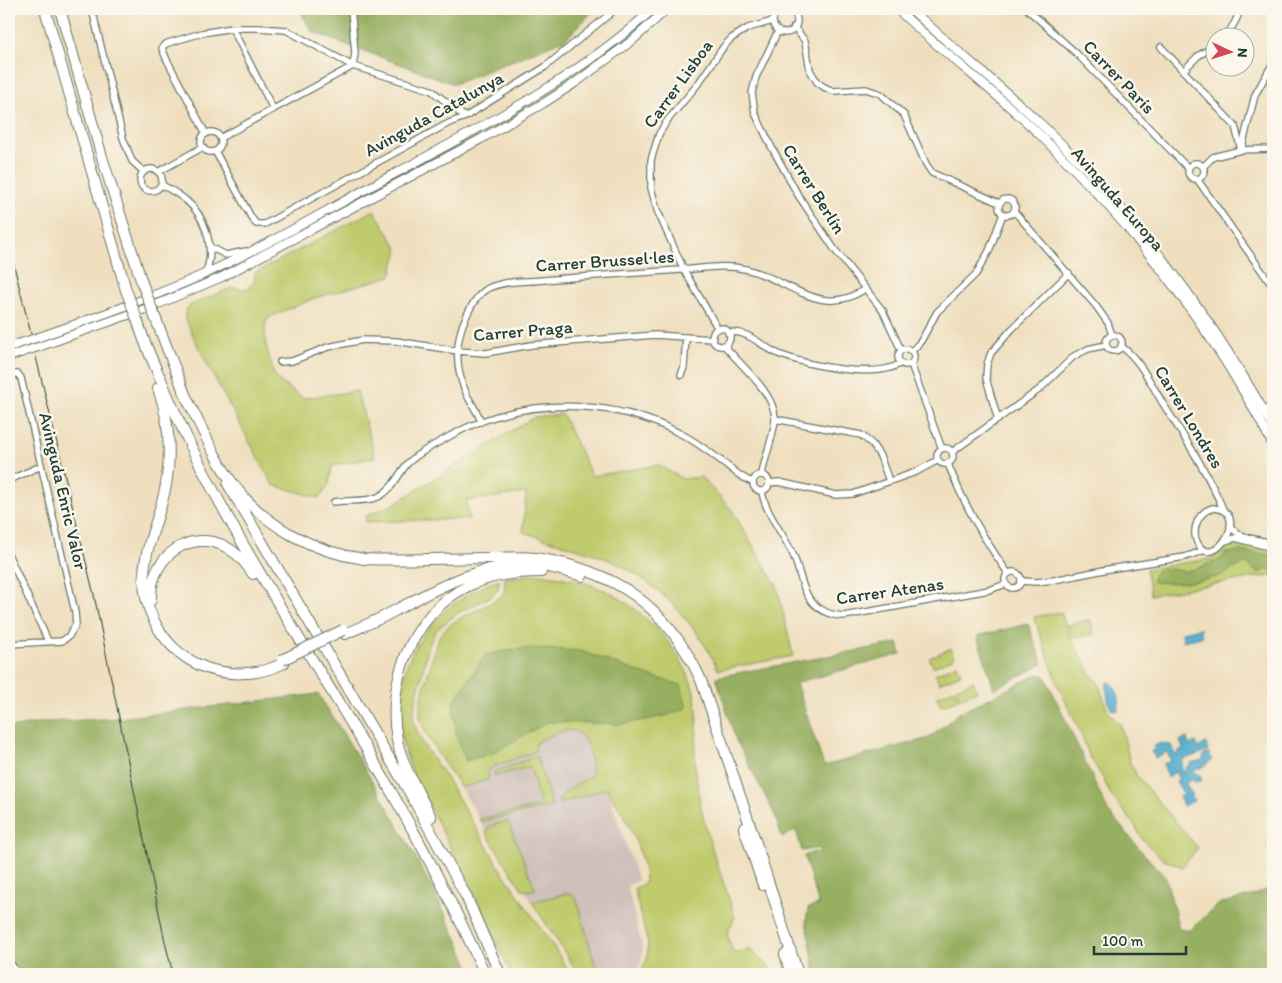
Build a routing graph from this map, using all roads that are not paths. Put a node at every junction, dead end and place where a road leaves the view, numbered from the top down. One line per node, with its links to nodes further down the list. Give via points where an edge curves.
1 (45, 9): 55 (highway, bridge, via 126,290)
2 (60, 9): 70 (highway, bridge, via 104,166 142,283)
3 (92, 9): 37 (street, via 123,138 132,160)
4 (351, 9): 23 (street)
5 (377, 9): 6 (street, via 394,12)
6 (406, 9)
7 (616, 9): 27 (street, Avinguda Catalunya, via 545,67)
8 (653, 9): 45 (main road, via 601,52 542,93)
9 (667, 9): 64 (main road, bridge, via 633,40 538,107 222,277 156,305)
10 (784, 9): 15 (street, via 777,12); 17 (street, via 794,14)
11 (898, 9): 28 (main road, Avinguda Europa)
12 (911, 9): 26 (main road, Avinguda Europa)
13 (1027, 9): 36 (street, Carrer París, via 1076,53)
14 (1241, 9): 18 (street)
15 (773, 21): 19 (street); 46 (street, Carrer Lisboa, via 748,28 724,46 667,121 655,142 650,169 653,198)
16 (232, 28): 23 (street, via 286,30); 25 (street); 29 (street, via 164,45 163,52)
17 (794, 28): 19 (street, via 788,32); 41 (street, via 805,41 810,70 820,85 838,92 866,89 881,94 904,115 932,173)
18 (1231, 28)
19 (778, 31): 50 (street, Carrer Berlín, via 756,77 752,93 755,113 798,195)
20 (1161, 47): 24 (street)
21 (1204, 52): 24 (street)
22 (1273, 63): 33 (street, via 1255,95)
23 (353, 66): 25 (street); 27 (street, via 431,90)
24 (1183, 71): 33 (street, via 1235,126)
25 (273, 108): 30 (street)
26 (1031, 114): 28 (main road); 74 (main road, Avinguda Europa, via 1098,182 1161,257 1221,339)
27 (465, 117): 34 (street, Avinguda Catalunya, via 265,224 256,224 251,217)
28 (1025, 120): 75 (main road, Avinguda Europa, via 1092,188 1170,282 1230,370)
29 (206, 134): 30 (street, via 213,132); 31 (street, via 202,138)
30 (220, 138): 34 (street, via 220,145)
31 (203, 147): 34 (street); 38 (street)
32 (1273, 148): 33 (street)
33 (1241, 150): 35 (street, via 1213,157)
34 (215, 151)
35 (1203, 167): 36 (street, via 1196,162); 39 (street, via 1203,174)
36 (1188, 168): 39 (street, via 1190,176)
37 (144, 172): 38 (street, via 151,169); 40 (street, via 140,181 146,190 157,190)
38 (158, 172): 40 (street)
39 (1197, 179): 49 (street)
40 (162, 185): 44 (street, via 182,196 195,209)
41 (999, 203): 42 (street, via 1005,198 1010,199 1014,203); 43 (street)
42 (1014, 211): 43 (street, via 1010,215); 47 (street)
43 (1003, 214): 63 (street, via 976,274 937,312)
44 (210, 247): 45 (street, via 226,255); 48 (street, via 211,258)
45 (253, 250): 48 (main road)
46 (684, 270): 50 (street, Carrer Brussel·les, via 743,268 805,295 832,301 848,299); 51 (street, Carrer Lisboa); 62 (street, Carrer Brussel·les, via 492,287 479,296 467,314)
47 (1069, 273): 53 (street, via 1102,315); 72 (street, via 990,353 986,378)
48 (205, 274): 60 (main road, bridge)
49 (1273, 287)
50 (865, 289): 61 (street, Carrer Berlín, via 886,316)
51 (718, 329): 52 (street); 56 (street)
52 (728, 333): 57 (street, via 729,340); 66 (street, via 746,335 780,354 830,368 881,371)
53 (1112, 335): 58 (street, via 1106,340); 59 (street, via 1120,337)
54 (686, 337): 56 (street, Carrer Praga); 62 (street, Carrer Praga, via 656,334 531,345 486,353); 69 (street)
55 (143, 338): 100 (highway, via 202,471); 104 (highway, via 164,409 169,445 166,485 144,568 144,592 153,620 181,654 211,670 248,673 271,668)
56 (713, 339): 57 (street, via 717,345)
57 (724, 345): 71 (street, via 764,391)
58 (1106, 345): 59 (street, via 1114,351); 72 (street, via 1078,353 1048,382)
59 (1121, 346): 88 (street, Carrer Londres, via 1138,363 1174,419 1207,475)
60 (9, 347)
61 (901, 350): 63 (street); 66 (street, via 898,357)
62 (458, 351): 65 (street, Carrer Praga, via 396,341 363,340); 73 (street, Carrer Brussel·les, via 461,380)
63 (912, 351): 67 (street, via 915,358)
64 (9, 357)
65 (280, 362)
66 (901, 363): 67 (street)
67 (911, 364): 76 (street)
68 (9, 374): 80 (street, Avinguda Enric Valor, via 18,374 21,378)
69 (681, 375)
70 (183, 391): 95 (highway, via 220,463 237,488 275,524 312,546 341,556 364,559 528,558); 108 (highway, via 234,497 411,795 466,896)
71 (775, 419): 81 (street); 83 (street, via 861,435 876,449)
72 (998, 420): 77 (street)
73 (481, 422): 84 (street, via 518,411 564,405 622,412 656,422 683,435); 87 (street, via 412,460 390,488 379,496)
74 (1273, 427)
75 (1273, 445)
76 (942, 449): 77 (street, via 948,448); 78 (street, via 937,455)
77 (952, 452): 79 (street, via 953,460)
78 (938, 460): 79 (street); 83 (street, via 922,470)
79 (948, 464): 97 (street, via 976,521)
80 (41, 466): 82 (street); 102 (street, Avinguda Enric Valor, via 76,624 62,641)
81 (762, 475): 84 (street); 85 (street)
82 (9, 480)
83 (889, 481): 85 (street, via 844,495 779,482)
84 (752, 482): 86 (street, via 755,490)
85 (769, 483): 86 (street)
86 (762, 492): 99 (street, Carrer Atenas, via 794,558 809,598 826,613 844,616 985,591)
87 (334, 502)
88 (1223, 510): 89 (street); 93 (street, via 1208,509 1199,517 1196,537)
89 (1230, 524): 90 (street); 91 (street, via 1236,532)
90 (1225, 541): 92 (street, via 1235,538); 93 (street, via 1218,549)
91 (1273, 543)
92 (1273, 548)
93 (1205, 550): 98 (street, via 1185,557 1054,580)
94 (9, 556): 102 (street)
95 (546, 561): 101 (highway, via 497,564 465,572); 111 (highway, via 584,569 620,586 656,613 676,635 701,680 710,704)
96 (559, 571): 101 (highway, via 527,565 485,570); 109 (highway, via 499,576 474,583 455,594 432,614 413,639 396,692 396,731 405,765); 110 (highway, via 589,578 631,600 662,627 690,667 702,695)
97 (1008, 573): 98 (street, via 1017,572); 99 (street)
98 (1021, 581): 99 (street, via 1013,588)
99 (1006, 584)
100 (274, 597): 104 (highway, via 235,553 204,542 180,547 168,555 155,572 150,588 151,604 159,624 170,639 192,657 234,670); 107 (highway, via 392,791 439,877)
101 (344, 632): 104 (highway, bridge)
102 (48, 641): 103 (street)
103 (9, 644)
104 (283, 661)
105 (9, 964): 106 (highway)
106 (16, 974)
107 (486, 974)
108 (500, 974)
109 (505, 974)
110 (791, 974)
111 (798, 974)

